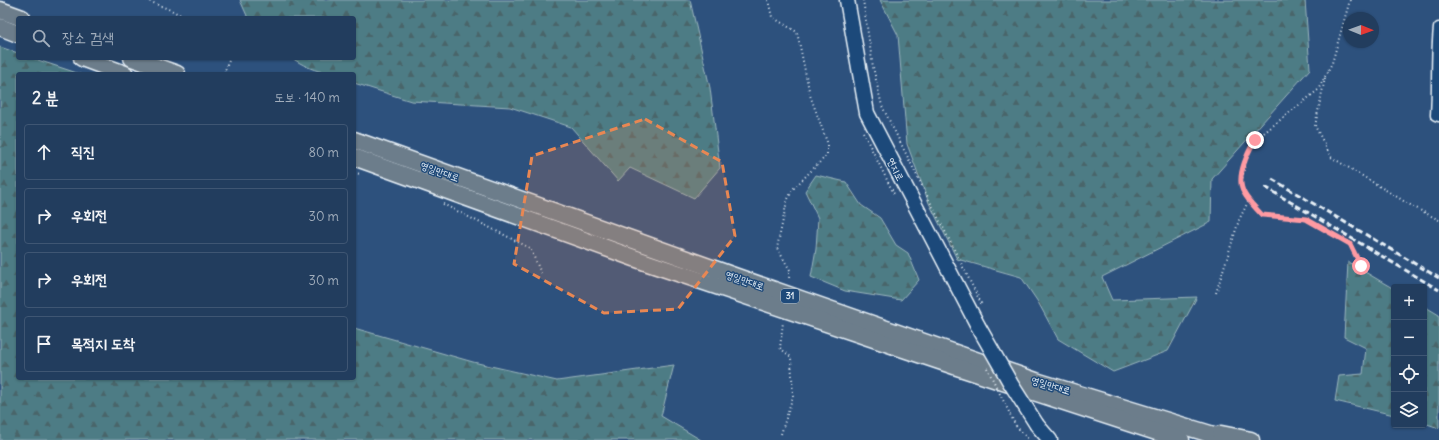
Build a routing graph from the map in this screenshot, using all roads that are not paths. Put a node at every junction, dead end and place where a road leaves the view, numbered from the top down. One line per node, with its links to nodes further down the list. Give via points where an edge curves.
1 (847, 0): 15 (main road, 연지로, bridge, via 867,113 978,326 1036,425)
2 (0, 10): 3 (highway)
3 (16, 16)
4 (0, 27): 6 (highway)
5 (1439, 28): 11 (street, via 1436,54 1436,115)
6 (16, 33)
7 (87, 60): 9 (highway)
8 (138, 60): 10 (highway)
9 (120, 72)
10 (171, 72)
11 (1439, 116)
12 (356, 141): 14 (highway, 영일만대로 / 31, via 1036,381)
13 (356, 158): 16 (highway, 영일만대로 / 31, via 648,263 957,368)
14 (1197, 430): 17 (highway, 영일만대로 / 31); 18 (highway)
15 (1050, 440)
16 (1181, 440)
17 (1230, 440)
18 (1251, 440)

